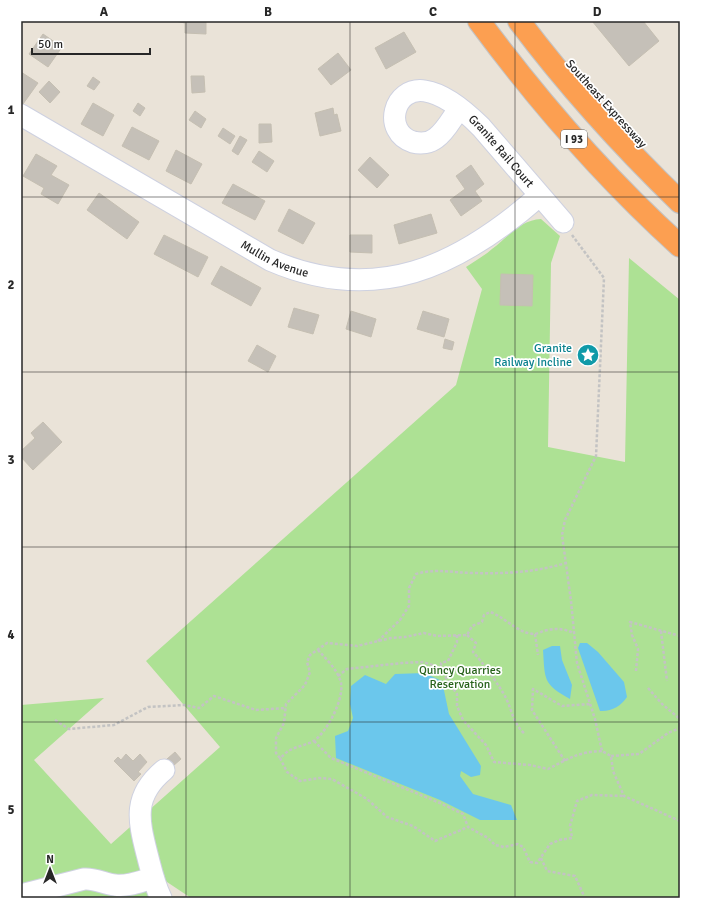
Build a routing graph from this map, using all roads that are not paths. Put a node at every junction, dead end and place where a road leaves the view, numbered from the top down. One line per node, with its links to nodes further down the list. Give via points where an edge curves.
1 (479, 21): 12 (highway, I 93, via 578,144)
2 (495, 21): 11 (highway, I 93, via 551,93 588,135)
3 (519, 21): 9 (highway, I 93, via 591,110)
4 (535, 21): 7 (highway, Southeast Expressway, via 605,106)
5 (459, 109): 5 (street, Granite Rail Court, via 430,92 412,91 398,103 394,122 407,139 419,143 434,140); 8 (street, Granite Rail Court, via 481,128)
6 (21, 115): 8 (street, Mullin Avenue, via 257,253 282,265 322,276 372,279 402,275 431,267 477,245)
7 (680, 184)
8 (539, 196): 10 (street, Granite Rail Court)
9 (680, 202)
10 (563, 222)
11 (680, 228)
12 (680, 246)
13 (164, 770): 14 (street, via 147,787 140,809 140,825)
14 (153, 878): 15 (street, via 122,886 84,879); 16 (street)
15 (21, 895)
16 (161, 898)

